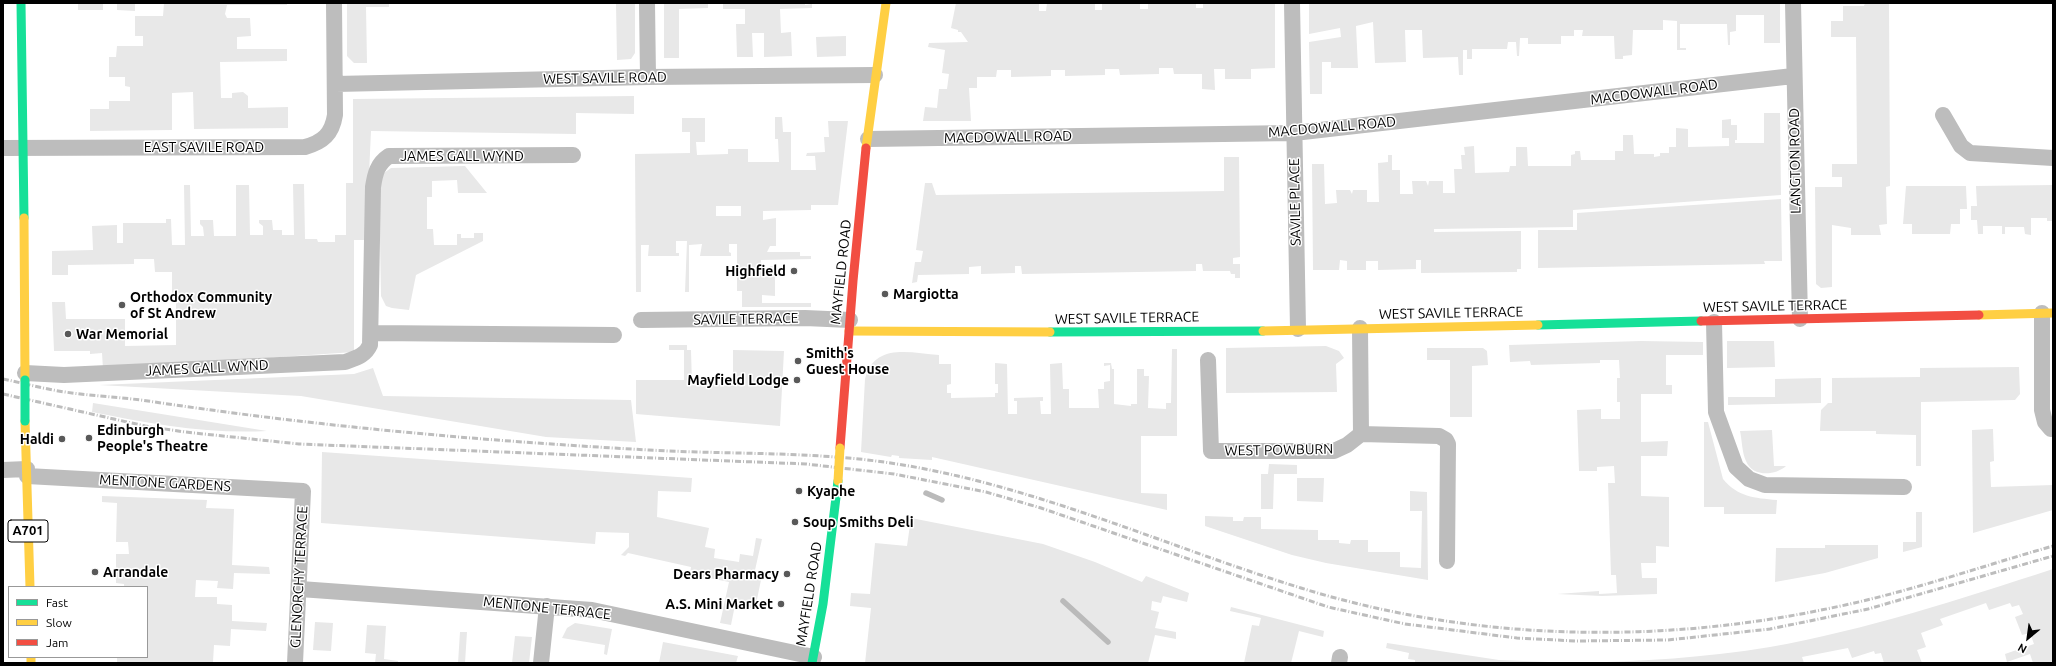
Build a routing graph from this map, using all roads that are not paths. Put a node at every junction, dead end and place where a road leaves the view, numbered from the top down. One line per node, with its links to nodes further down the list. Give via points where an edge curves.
1 (21, 3): 14 (street, A701)
2 (334, 3): 10 (street, EAST SAVILE ROAD)
3 (647, 3): 9 (street)
4 (886, 3): 7 (street, MAYFIELD ROAD)
5 (1292, 3): 12 (street, SAVILE PLACE)
6 (1793, 3): 8 (street, LANGTON ROAD)
7 (875, 75): 9 (street, WEST SAVILE ROAD); 13 (street, MAYFIELD ROAD)
8 (1793, 76): 12 (street, MACDOWALL ROAD); 19 (street, LANGTON ROAD)
9 (648, 77): 10 (street, WEST SAVILE ROAD)
10 (336, 84): 14 (street, EAST SAVILE ROAD, via 335,115 331,129 321,141 305,147)
11 (1943, 115): 17 (street, via 1961,146 1970,153)
12 (1294, 133): 13 (street, MACDOWALL ROAD); 24 (street, SAVILE PLACE)
13 (868, 139): 22 (street, MAYFIELD ROAD)
14 (24, 147): 15 (street, EAST SAVILE ROAD); 28 (street, A701)
15 (3, 148)
16 (573, 155): 25 (street, JAMES GALL WYND, via 389,156 384,159 376,170 373,187)
17 (2053, 158)
18 (2048, 313): 19 (street, WEST SAVILE TERRACE); 29 (street, via 2042,410 2044,422)
19 (1800, 319): 21 (street, WEST SAVILE TERRACE)
20 (641, 320): 22 (street, SAVILE TERRACE, via 805,318)
21 (1714, 322): 23 (street, WEST SAVILE TERRACE); 33 (street, via 1715,408 1733,463 1745,477 1765,485)
22 (850, 326): 24 (street, WEST SAVILE TERRACE, via 1003,333); 39 (street, MAYFIELD ROAD, bridge, via 838,481 823,604)
23 (1360, 328): 24 (street, WEST SAVILE TERRACE); 30 (street)
24 (1298, 329)
25 (370, 333): 26 (street); 28 (street, JAMES GALL WYND, via 367,351 360,357 345,362)
26 (614, 335)
27 (1208, 360): 30 (street, WEST POWBURN, via 1211,451 1334,451)
28 (25, 376): 32 (street, A701, bridge)
29 (2051, 430)
30 (1362, 434): 35 (street, via 1439,436 1446,440)
31 (3, 470): 32 (street, MENTONE GARDENS)
32 (27, 473): 34 (street, MENTONE GARDENS); 36 (street, A701)
33 (1904, 487)
34 (303, 491): 37 (street, GLENORCHY TERRACE)
35 (1448, 561)
36 (30, 586)
37 (300, 589): 38 (street, MENTONE TERRACE); 40 (street, GLENORCHY TERRACE)
38 (547, 606): 39 (street, MENTONE TERRACE, via 592,610); 41 (street)
39 (813, 660)
40 (295, 663)
41 (541, 663)

